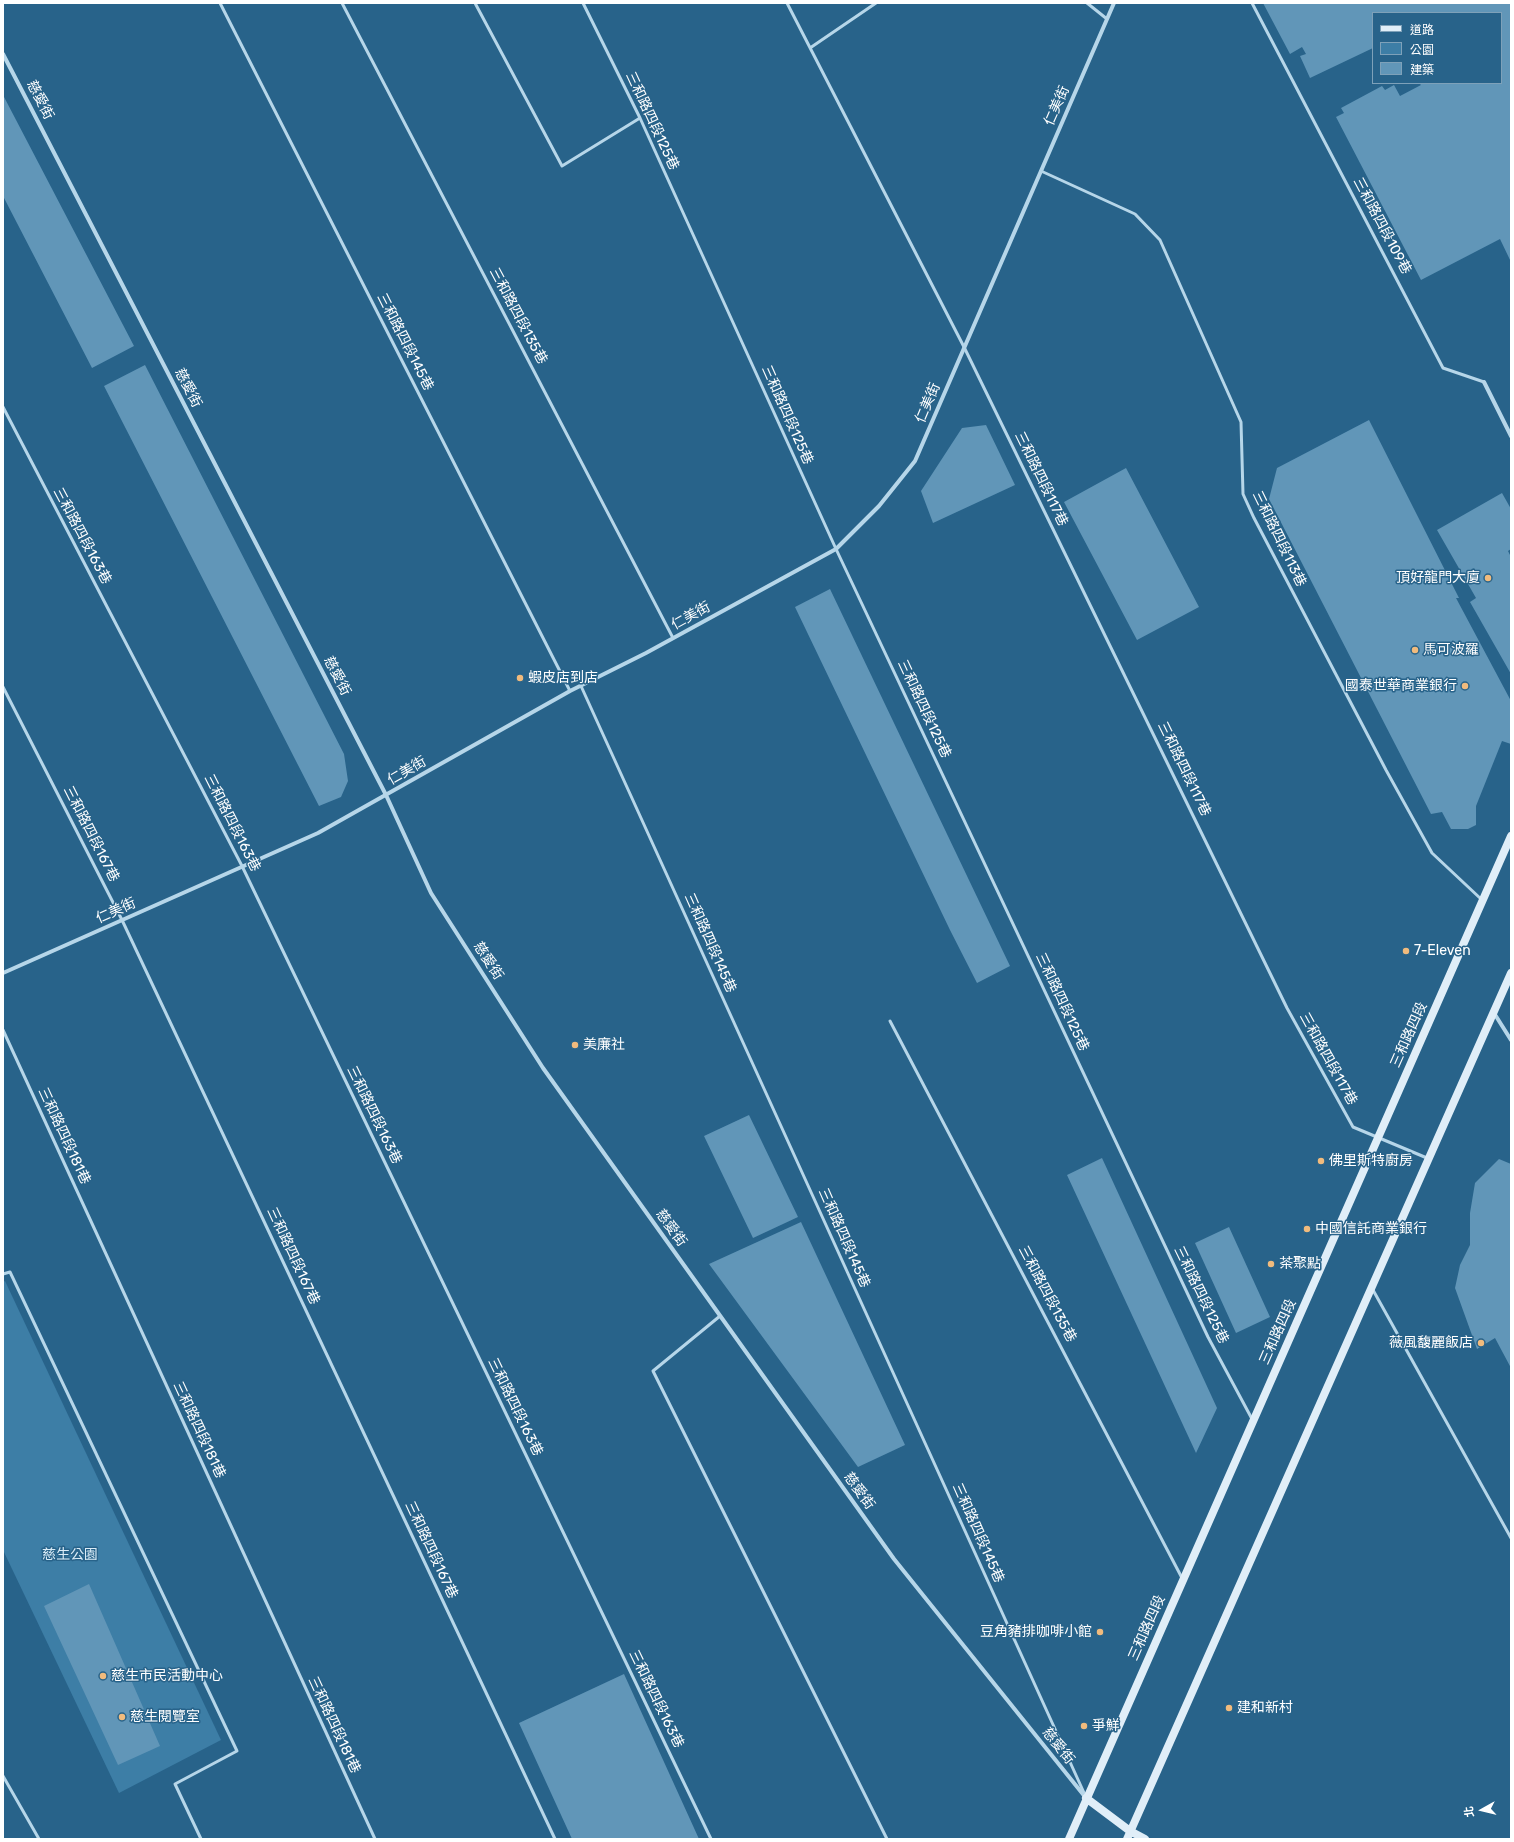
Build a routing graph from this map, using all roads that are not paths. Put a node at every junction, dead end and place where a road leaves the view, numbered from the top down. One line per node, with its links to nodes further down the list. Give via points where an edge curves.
1 (220, 3): 23 (lane, 三和路四段145巷)
2 (342, 3): 20 (lane, 三和路四段135巷)
3 (475, 3): 13 (lane, via 562,166)
4 (583, 3): 13 (lane, 三和路四段125巷)
5 (786, 3): 11 (lane, 三和路四段117巷)
6 (876, 3): 11 (lane)
7 (1087, 3): 10 (lane)
8 (1114, 3): 10 (street, 仁美街)
9 (1252, 3): 16 (lane, 三和路四段109巷, via 1443,368)
10 (1107, 19): 14 (street, 仁美街)
11 (810, 48): 15 (lane, 三和路四段117巷)
12 (3, 54): 24 (street, 慈愛街)
13 (640, 118): 19 (lane, 三和路四段125巷)
14 (1041, 171): 15 (street, 仁美街); 27 (lane, 三和路四段113巷, via 1135,214 1160,240 1241,422 1244,494 1254,518 1432,853)
15 (964, 347): 19 (street, 仁美街, via 915,461 879,506); 35 (lane, 三和路四段117巷, via 1287,1008 1353,1127)
16 (1484, 382): 18 (street, 三和路四段109巷)
17 (3, 407): 26 (lane, 三和路四段163巷)
18 (1511, 436)
19 (836, 549): 20 (street, 仁美街); 40 (lane, 三和路四段125巷, via 1205,1330)
20 (673, 638): 21 (street, 仁美街)
21 (581, 686): 23 (street, 仁美街); 44 (lane, 三和路四段145巷)
22 (3, 687): 28 (lane, 三和路四段167巷)
23 (570, 691): 24 (street, 仁美街)
24 (386, 795): 26 (street, 仁美街, via 318,833); 39 (street, 慈愛街, via 431,893 521,1034)
25 (1511, 836): 27 (main road, 三和路四段)
26 (242, 866): 28 (street, 仁美街); 50 (lane, 三和路四段163巷)
27 (1482, 900): 35 (main road, 三和路四段)
28 (122, 920): 29 (street, 仁美街); 49 (lane, 三和路四段167巷)
29 (3, 973)
30 (1511, 973): 31 (main road)
31 (1493, 1012): 34 (street); 36 (main road)
32 (890, 1021): 42 (lane, 三和路四段135巷)
33 (3, 1030): 48 (lane, 三和路四段181巷)
34 (1511, 1040)
35 (1378, 1138): 36 (lane, 三和路四段117巷); 40 (main road, 三和路四段)
36 (1428, 1158): 38 (main road)
37 (3, 1274): 47 (lane, via 10,1272 237,1751 175,1784)
38 (1371, 1287): 41 (lane); 45 (main road)
39 (720, 1316): 44 (street, 慈愛街, via 894,1559); 51 (lane, via 653,1371)
40 (1253, 1420): 42 (main road, 三和路四段)
41 (1511, 1538)
42 (1183, 1579): 44 (main road, 三和路四段)
43 (3, 1776): 46 (lane)
44 (1086, 1798): 45 (main road); 52 (main road, 三和路四段)
45 (1128, 1835): 53 (main road)
46 (39, 1839)
47 (201, 1839)
48 (375, 1839)
49 (555, 1839)
50 (711, 1839)
51 (887, 1839)
52 (1069, 1839)
53 (1145, 1839)

